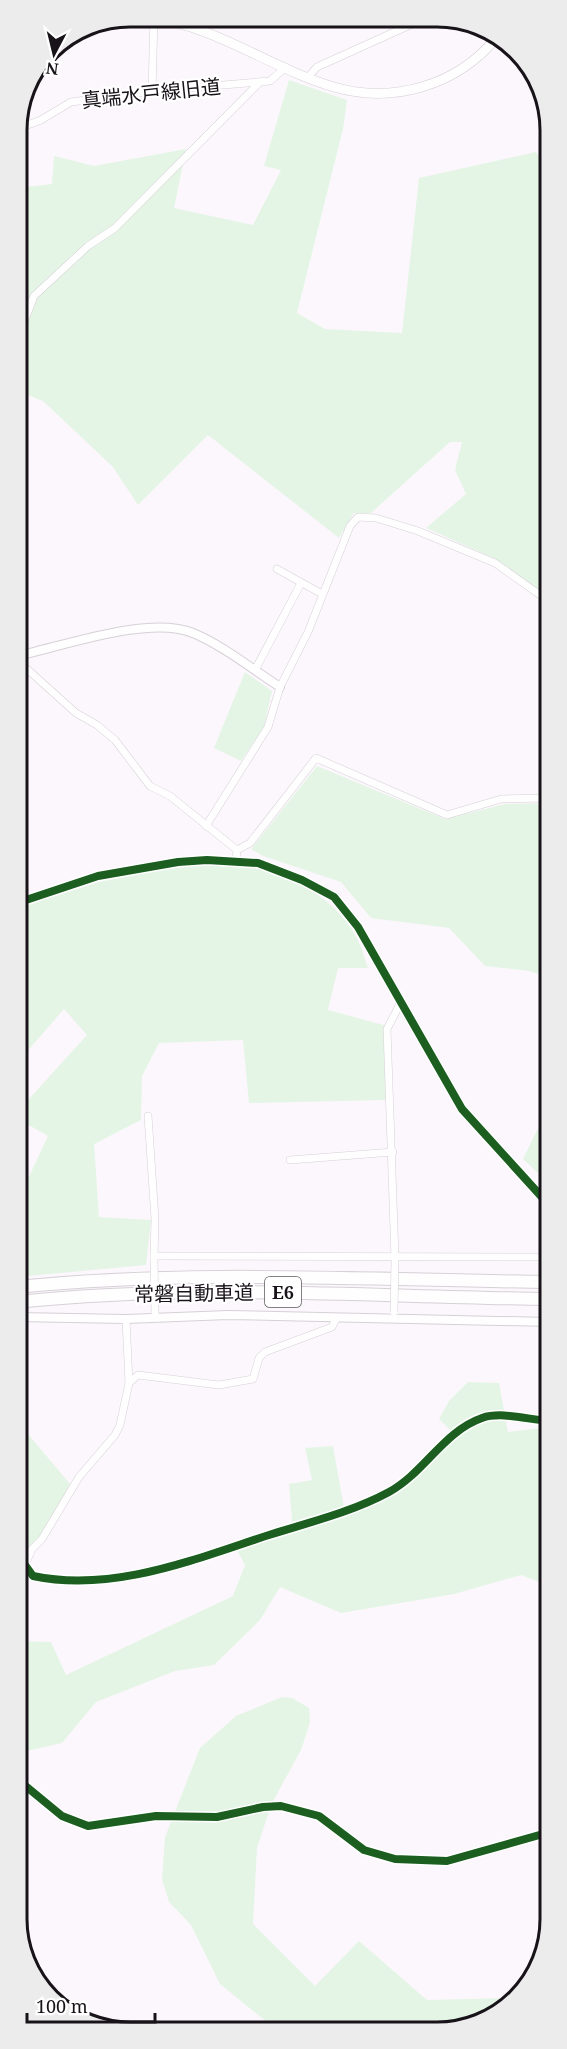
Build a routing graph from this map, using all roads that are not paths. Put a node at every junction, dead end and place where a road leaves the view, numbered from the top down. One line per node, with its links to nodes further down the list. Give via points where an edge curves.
1 (152, 27): 8 (street)
2 (187, 27): 5 (main road, via 219,36)
3 (407, 27): 6 (street, via 316,68)
4 (491, 43): 6 (main road, via 452,75 399,92 348,91)
5 (286, 67): 6 (main road); 7 (street, 真端水戸線旧道, via 274,79)
6 (308, 77)
7 (260, 82): 8 (street, 真端水戸線旧道); 10 (street, via 115,228 88,246 34,297)
8 (152, 91): 9 (street, 真端水戸線旧道, via 72,102)
9 (27, 125)
10 (27, 315)
11 (277, 569): 12 (street)
12 (301, 582): 13 (street); 17 (street)
13 (322, 594): 14 (street, via 350,526 358,517 418,531 495,562); 18 (street)
14 (540, 595)
15 (27, 656): 17 (street, via 153,626 192,633)
16 (27, 667): 20 (street, via 76,713 115,740 150,786 170,796)
17 (255, 670): 18 (street)
18 (280, 687): 20 (street, via 268,727)
19 (540, 798): 21 (street, via 501,799 447,815 316,758)
20 (206, 826): 21 (street)
21 (237, 855): 22 (street, via 98,876); 23 (street, via 334,897 358,927)
22 (27, 900)
23 (400, 1004): 25 (street, via 387,1029); 27 (street, via 462,1109)
24 (148, 1116): 29 (street)
25 (393, 1152): 26 (street); 30 (street)
26 (290, 1160)
27 (540, 1195)
28 (540, 1257): 30 (street)
29 (154, 1258): 30 (street); 35 (street, bridge)
30 (395, 1258): 37 (street, bridge)
31 (540, 1282): 32 (highway, 常磐自動車道 / E6, via 227,1276)
32 (27, 1286)
33 (540, 1299): 34 (highway, 常磐自動車道 / E6, via 228,1292)
34 (27, 1301)
35 (155, 1316): 38 (street); 39 (street)
36 (27, 1317): 38 (street)
37 (393, 1317): 39 (street); 40 (street)
38 (126, 1319): 41 (street)
39 (336, 1319): 41 (street, via 332,1327 265,1352 259,1358 253,1379 219,1385 138,1375)
40 (540, 1322)
41 (129, 1383): 43 (street, via 125,1412 115,1436 79,1477)
42 (540, 1420): 44 (street, via 482,1418 451,1437 391,1491 330,1517 188,1562 133,1574 68,1580 33,1576)
43 (27, 1557)
44 (27, 1572)
45 (27, 1787): 46 (street, via 62,1816 88,1826 156,1816 217,1817 281,1806 319,1816 364,1850 395,1859 447,1861)
46 (540, 1835)

